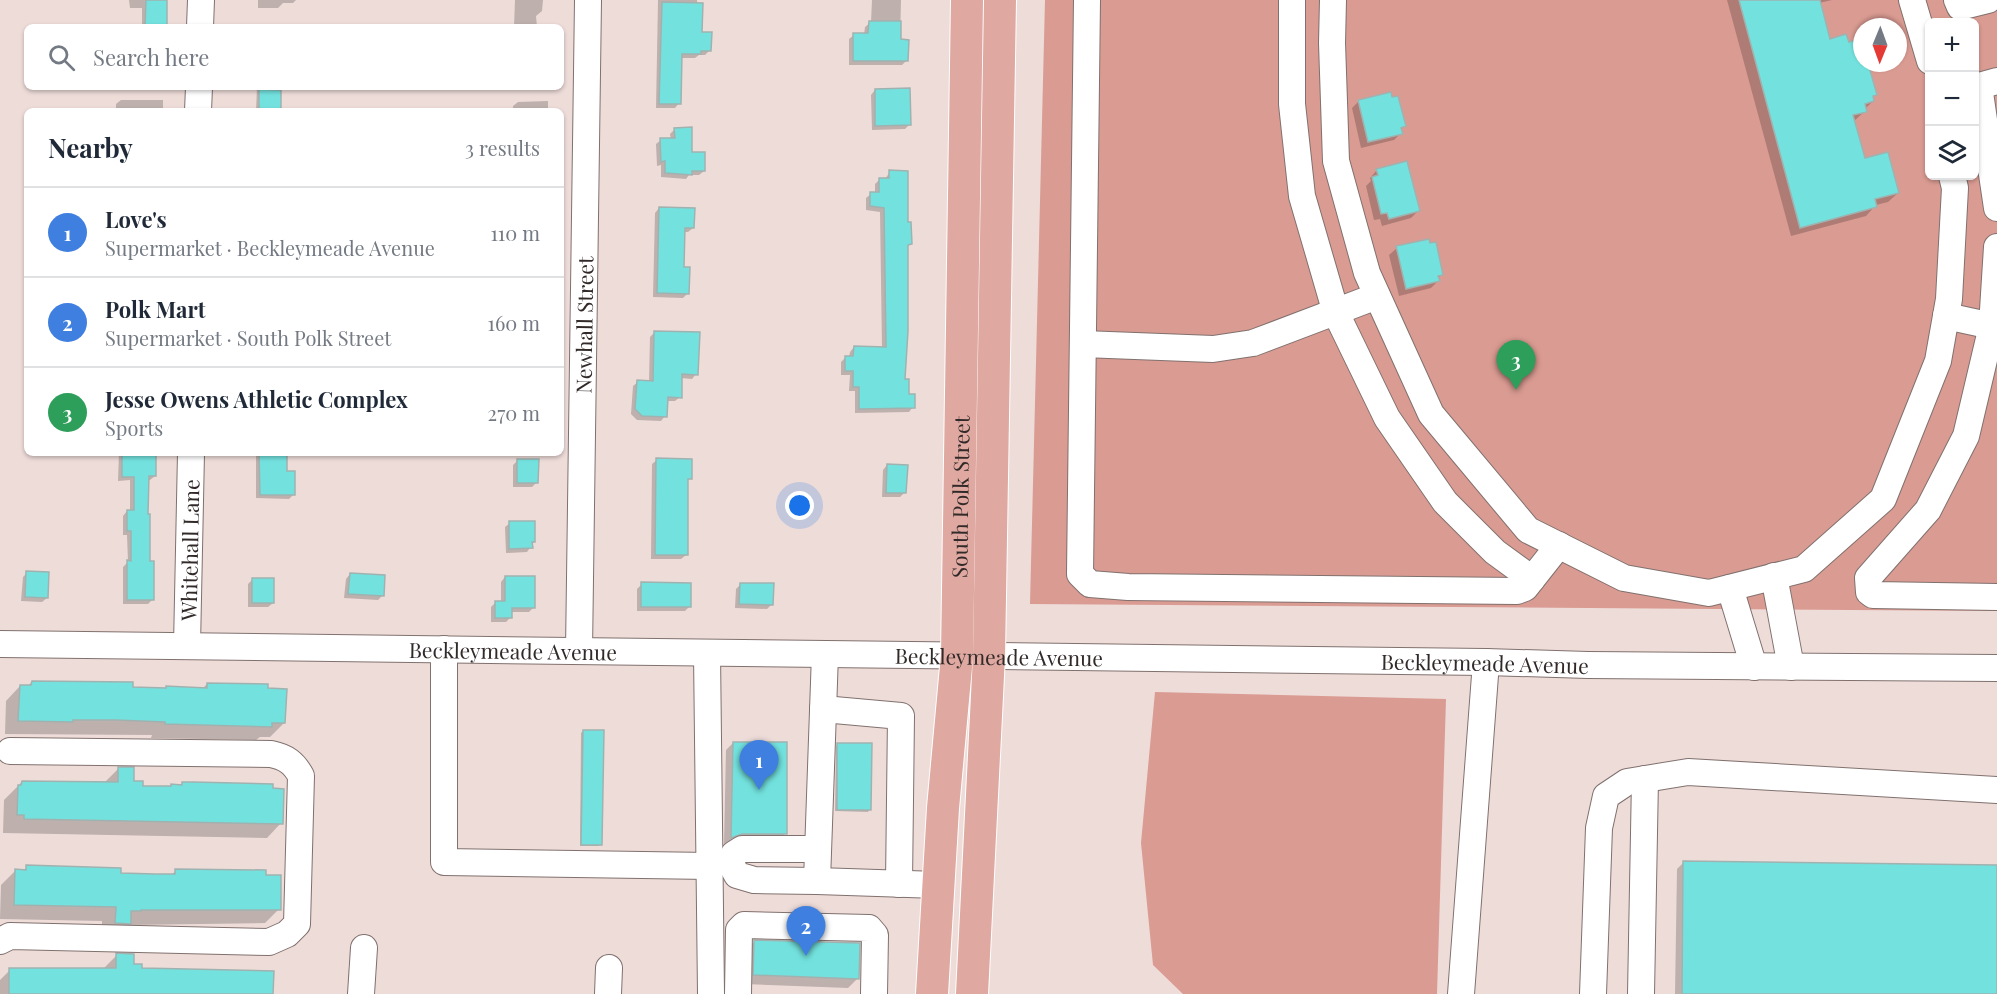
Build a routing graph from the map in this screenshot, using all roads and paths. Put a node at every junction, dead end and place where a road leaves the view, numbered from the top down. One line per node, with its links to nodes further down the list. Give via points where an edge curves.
1 (201, 0): 11 (street)
2 (588, 0): 35 (street, Newhall Street)
3 (967, 0): 16 (main road, South Polk Street)
4 (1000, 0): 17 (main road, South Polk Street)
5 (1087, 0): 25 (street)
6 (1292, 0): 22 (street, via 1292,104 1302,196)
7 (1333, 0): 21 (street, via 1336,161)
8 (1912, 0): 12 (street)
9 (1957, 0): 10 (street, via 1960,7)
10 (1988, 0)
11 (200, 24)
12 (1925, 47)
13 (1997, 81): 19 (street, via 1979,86)
14 (199, 90): 15 (street)
15 (198, 108)
16 (965, 135): 17 (main road); 38 (main road, South Polk Street)
17 (998, 135): 39 (main road, South Polk Street)
18 (1952, 180): 23 (street)
19 (1997, 208)
20 (1997, 247): 24 (street)
21 (1377, 296): 22 (street); 27 (street, via 1431,414 1528,530)
22 (1336, 313): 25 (street, via 1253,343 1213,349); 29 (street, via 1387,418 1445,502 1495,552)
23 (1946, 316): 24 (street); 28 (street, via 1938,361 1883,499 1804,569)
24 (1994, 326): 31 (street, via 1966,436 1928,510 1868,578 1873,595)
25 (1083, 344): 29 (street, via 1080,574 1090,584 1516,591)
26 (191, 456): 33 (street, Whitehall Lane)
27 (1559, 545): 29 (street); 30 (street, via 1624,578 1709,593)
28 (1774, 576): 30 (street); 42 (street)
29 (1532, 579)
30 (1730, 588): 41 (street)
31 (1997, 597)
32 (0, 644): 33 (street, Beckleymeade Avenue)
33 (187, 646): 34 (street, Beckleymeade Avenue)
34 (444, 650): 35 (street, Beckleymeade Avenue); 49 (street, via 444,862)
35 (579, 651): 36 (street, Beckleymeade Avenue)
36 (707, 653): 37 (street, Beckleymeade Avenue); 49 (street)
37 (825, 654): 38 (street, Beckleymeade Avenue); 44 (street)
38 (957, 656): 39 (street, Beckleymeade Avenue); 52 (main road, South Polk Street)
39 (989, 656): 40 (street, Beckleymeade Avenue); 62 (main road, South Polk Street)
40 (1486, 662): 41 (street, Beckleymeade Avenue); 63 (street)
41 (1755, 667): 42 (street, Beckleymeade Avenue)
42 (1791, 667): 43 (street, Beckleymeade Avenue)
43 (1997, 668)
44 (824, 709): 48 (street); 51 (street, via 901,716)
45 (3, 752): 53 (street, via 271,754 296,767 301,785 297,924 287,934 269,942 10,936)
46 (1645, 779): 47 (street, via 1688,772); 64 (street, via 1627,782 1606,796 1599,828); 65 (street)
47 (1997, 790)
48 (818, 849): 50 (street); 50 (street, via 742,849 734,854 731,864 737,875 754,880)
49 (710, 866): 58 (street)
50 (817, 881): 51 (street)
51 (899, 884): 52 (street)
52 (938, 885): 61 (main road, South Polk Street)
53 (0, 941)
54 (364, 948): 56 (street)
55 (609, 968): 57 (street)
56 (361, 994)
57 (608, 994)
58 (711, 994)
59 (738, 994): 60 (street, via 739,930 744,925 869,928 875,935)
60 (874, 994)
61 (932, 994)
62 (972, 994)
63 (1461, 994)
64 (1593, 994)
65 (1641, 994)

